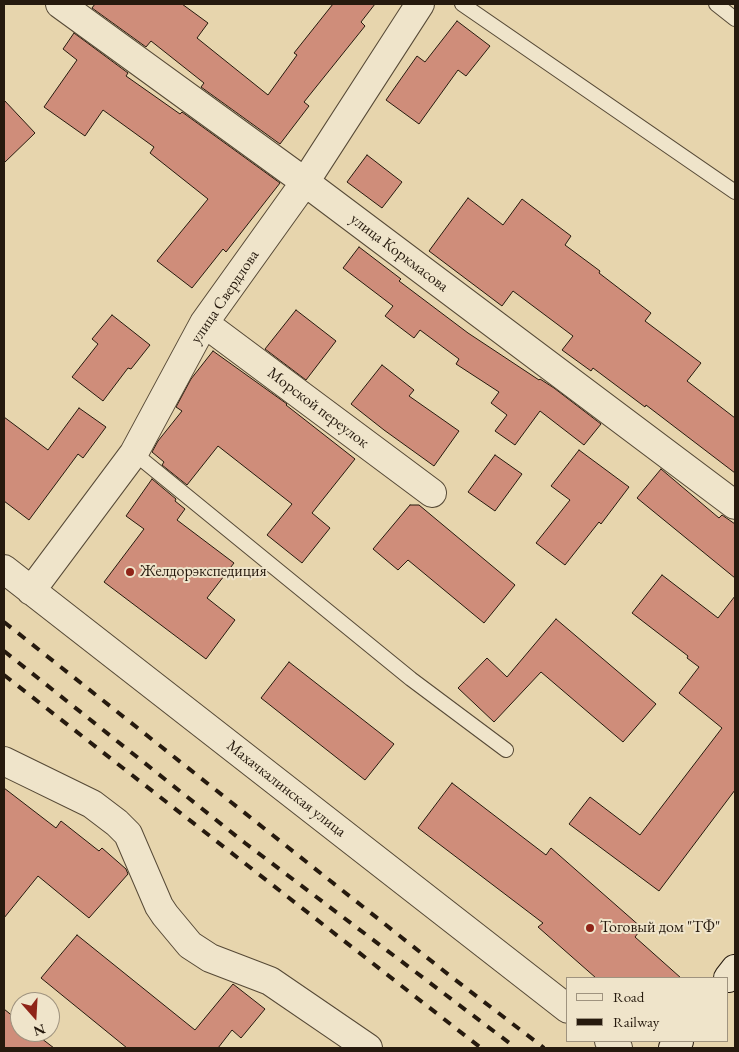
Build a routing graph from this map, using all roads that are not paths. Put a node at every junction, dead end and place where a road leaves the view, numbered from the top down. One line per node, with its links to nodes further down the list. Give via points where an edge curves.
1 (60, 4): 6 (street, улица Коркмасова)
2 (420, 4): 6 (street, улица Свердлова)
3 (462, 4): 7 (lane)
4 (716, 4): 5 (lane)
5 (735, 19)
6 (304, 182): 8 (street, улица Свердлова); 11 (street, улица Коркмасова)
7 (735, 192)
8 (204, 323): 9 (street, улица Свердлова); 10 (street, Морской переулок)
9 (134, 453): 13 (street, улица Свердлова); 14 (lane, via 411,679)
10 (432, 493)
11 (735, 505)
12 (4, 569): 13 (street, Махачкалинская улица)
13 (31, 590): 16 (street, Махачкалинская улица)
14 (506, 750)
15 (4, 760): 17 (street, via 92,804 117,822 128,834 159,906 190,945 210,958 270,981)
16 (566, 1007)
17 (368, 1048)

